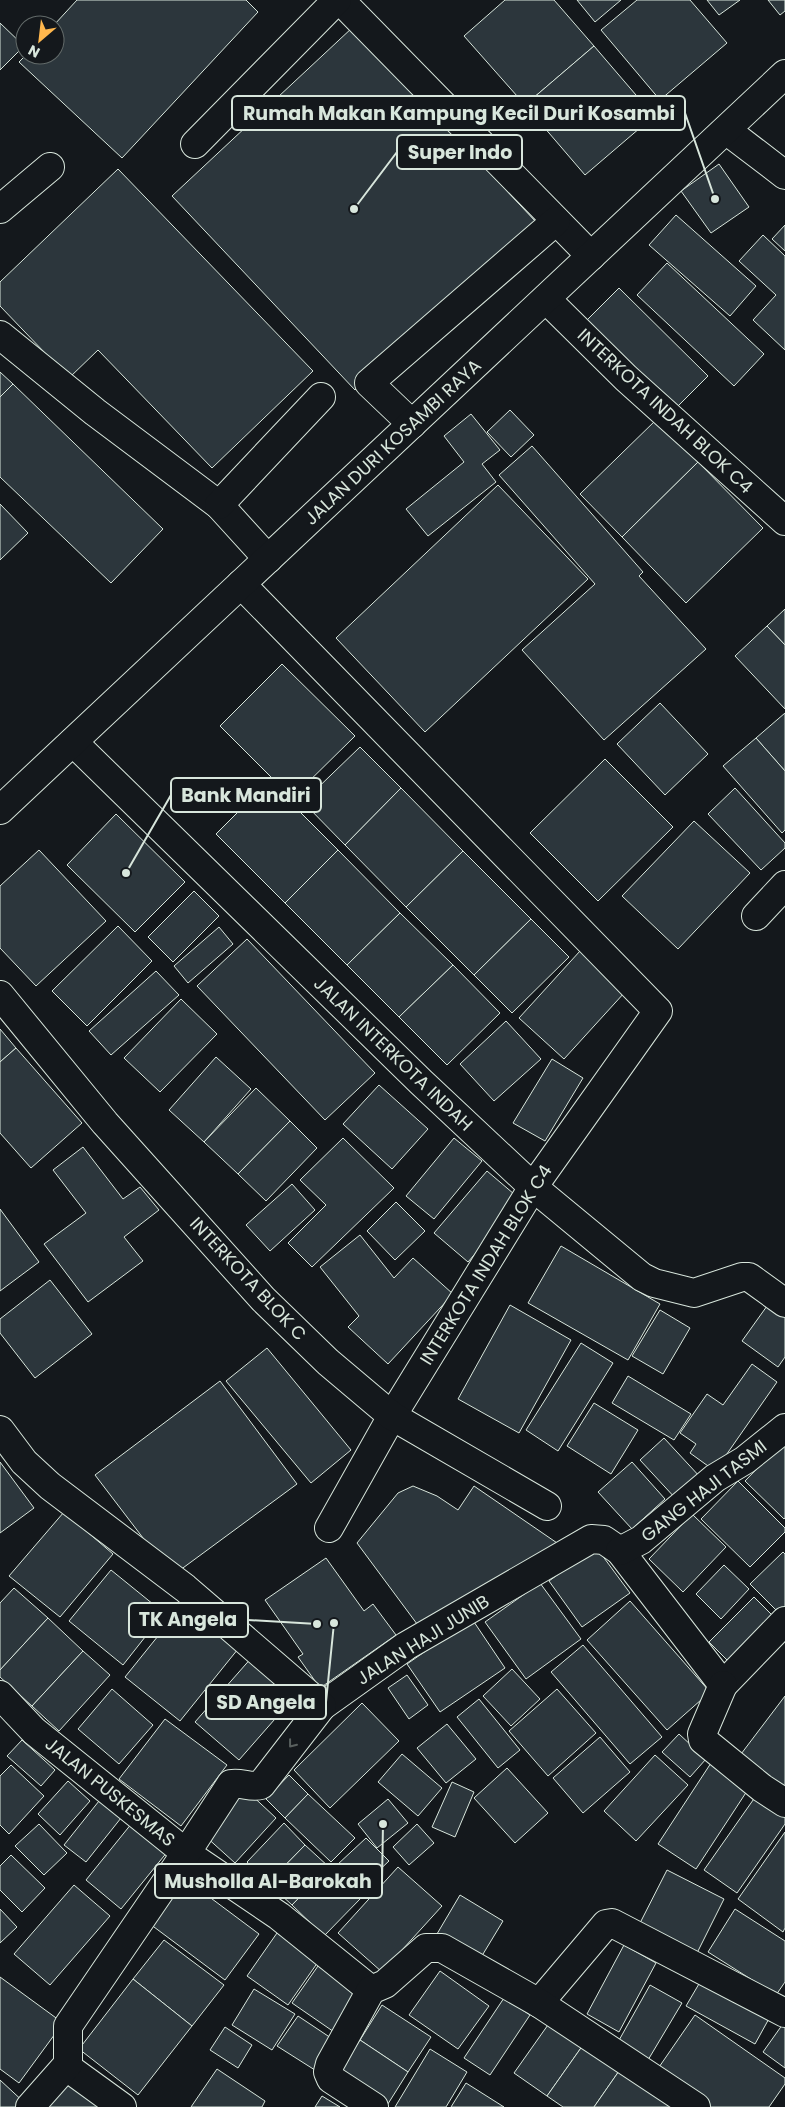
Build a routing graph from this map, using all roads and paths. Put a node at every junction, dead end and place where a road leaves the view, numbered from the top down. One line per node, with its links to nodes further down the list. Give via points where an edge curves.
1 (339, 0): 4 (street); 8 (street)
2 (785, 74): 3 (street, JALAN DURI KOSAMBI RAYA)
3 (726, 130): 6 (street); 9 (street, JALAN DURI KOSAMBI RAYA)
4 (195, 144)
5 (50, 167): 7 (street)
6 (785, 175)
7 (0, 209)
8 (556, 220): 9 (street); 13 (street, via 369,383)
9 (592, 256): 10 (street, JALAN DURI KOSAMBI RAYA)
10 (546, 299): 13 (street, JALAN DURI KOSAMBI RAYA); 15 (street, INTERKOTA INDAH BLOK C4, via 626,378)
11 (0, 335): 14 (street, via 95,412)
12 (321, 397): 14 (street)
13 (412, 424): 16 (street, JALAN DURI KOSAMBI RAYA)
14 (219, 505): 16 (street)
15 (785, 522)
16 (268, 560): 17 (street, JALAN DURI KOSAMBI RAYA)
17 (241, 584): 18 (street, JALAN DURI KOSAMBI RAYA); 23 (street, INTERKOTA INDAH BLOK C4, via 658,1011)
18 (73, 742): 19 (street, JALAN DURI KOSAMBI RAYA); 23 (street, JALAN INTERKOTA INDAH)
19 (0, 810)
20 (785, 885): 21 (street)
21 (756, 916)
22 (0, 995): 25 (street, INTERKOTA BLOK C, via 106,1123 263,1299 328,1362)
23 (533, 1188): 24 (street, JALAN INTERKOTA INDAH, via 642,1277 694,1293 749,1277); 25 (street, INTERKOTA INDAH BLOK C4)
24 (785, 1303)
25 (392, 1416): 28 (street, INTERKOTA BLOK C); 29 (street, INTERKOTA INDAH BLOK C4)
26 (785, 1428): 30 (street, GANG HAJI TASMI, via 745,1460 715,1478 641,1540)
27 (0, 1430): 34 (street, via 24,1462 50,1486 184,1588)
28 (547, 1506)
29 (329, 1528)
30 (620, 1551): 32 (street, JALAN HAJI JUNIB); 34 (street, JALAN HAJI JUNIB, via 604,1540 591,1539 406,1646)
31 (785, 1622): 32 (street)
32 (723, 1685): 35 (street, via 702,1740)
33 (3, 1702): 36 (street, JALAN PUSKESMAS, via 34,1731)
34 (322, 1706): 36 (street, JALAN HAJI JUNIB, one-way to 36, via 261,1785 231,1784)
35 (785, 1803)
36 (186, 1853): 37 (street, JALAN PUSKESMAS, via 279,1916); 40 (street, via 68,2026)
37 (371, 1990): 38 (street, via 385,1984 426,1948 442,1948); 43 (street, via 328,2072 331,2079)
38 (539, 2002): 39 (street, via 606,1924 612,1923); 44 (street)
39 (785, 2013)
40 (68, 2064): 41 (street); 42 (street, via 71,2070)
41 (30, 2107)
42 (122, 2107)
43 (374, 2107)
44 (696, 2107)

